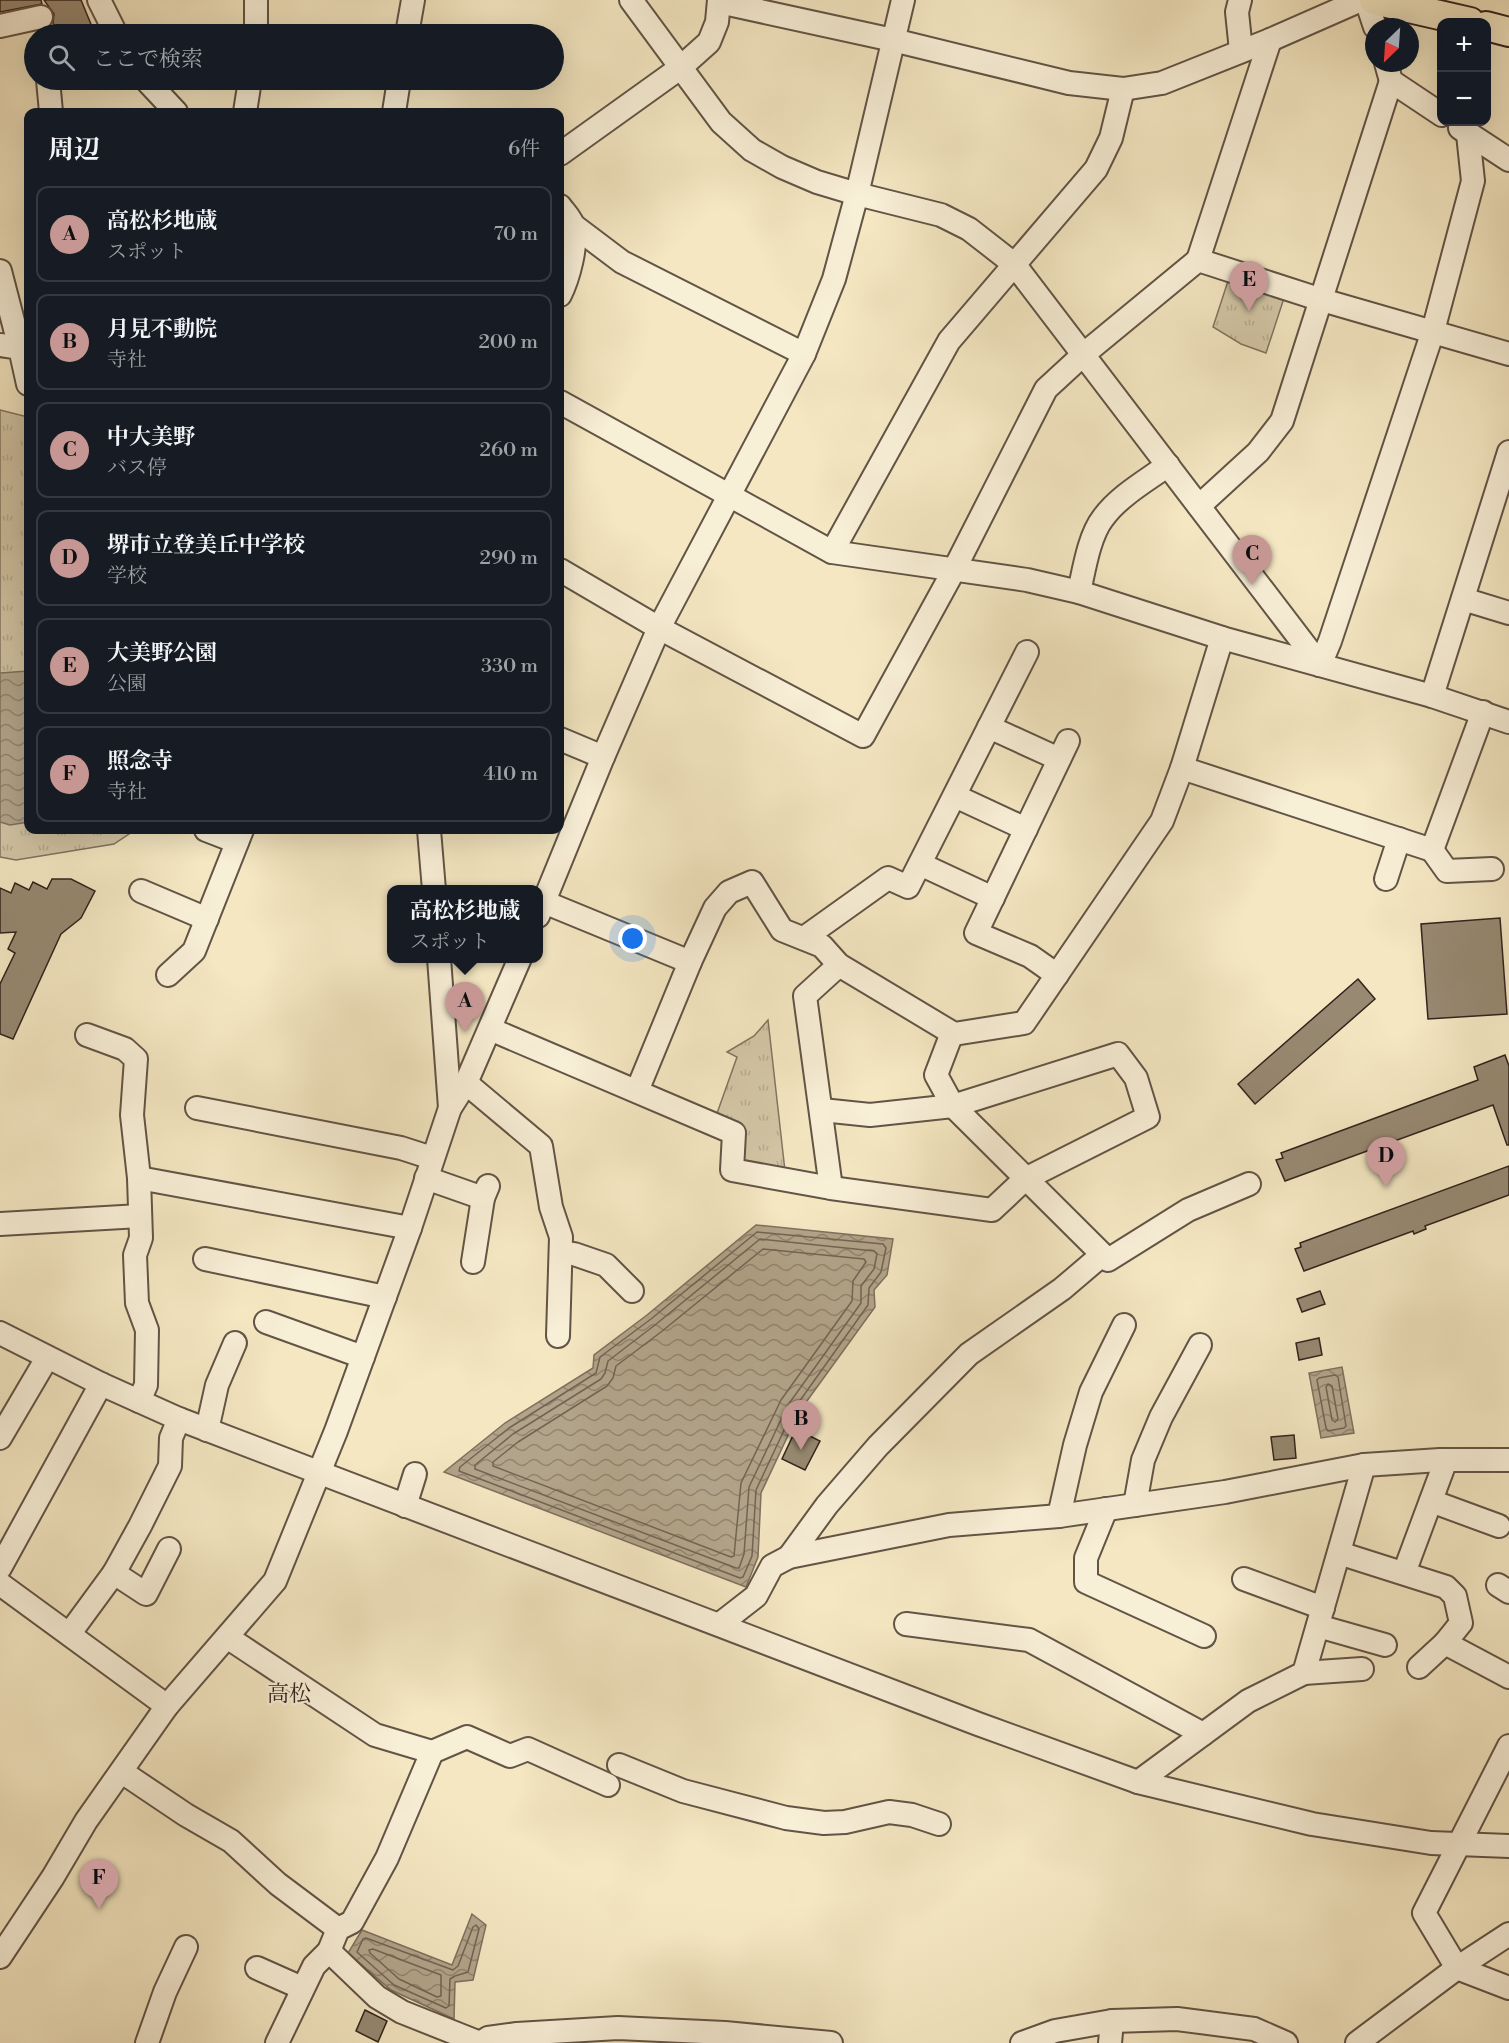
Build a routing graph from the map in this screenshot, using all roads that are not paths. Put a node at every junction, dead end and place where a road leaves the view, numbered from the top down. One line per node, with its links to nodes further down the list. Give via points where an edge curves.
1 (99, 0): 14 (street)
2 (256, 0): 15 (street)
3 (413, 0): 16 (street)
4 (631, 0): 23 (street)
5 (903, 0): 20 (street)
6 (1240, 0): 22 (street, via 1237,12)
7 (1361, 0): 21 (street)
8 (1366, 0): 12 (street)
9 (1374, 0): 13 (main road)
10 (719, 1): 20 (street); 23 (street, via 717,22 709,42)
11 (41, 17): 17 (street)
12 (1372, 18)
13 (1453, 18)
14 (111, 24)
15 (256, 24)
16 (409, 24)
17 (0, 26)
18 (1491, 27): 19 (main road)
19 (1509, 32)
20 (893, 40): 25 (street, via 1069,83); 38 (street)
21 (1270, 40): 22 (street); 41 (street)
22 (1241, 51): 25 (street, via 1162,82)
23 (680, 68): 36 (street); 38 (street, via 721,122 752,150 817,182)
24 (1389, 72): 34 (street); 45 (street)
25 (1123, 89): 42 (street, via 1111,138 1096,169)
26 (49, 90): 30 (street)
27 (155, 90): 31 (street)
28 (248, 90): 32 (street)
29 (397, 90): 33 (street)
30 (51, 108)
31 (172, 108)
32 (246, 108)
33 (395, 108)
34 (1437, 112)
35 (1459, 128): 37 (street); 46 (street, via 1473,180)
36 (564, 151)
37 (1509, 160)
38 (857, 194): 42 (street, via 941,215 969,229); 48 (street, via 834,279)
39 (564, 212): 40 (street)
40 (573, 225): 44 (street, via 573,255); 48 (street, via 622,262)
41 (1198, 260): 45 (street); 49 (street)
42 (1014, 264): 49 (street); 58 (street, via 949,341)
43 (0, 271): 47 (street)
44 (564, 287)
45 (1322, 300): 46 (street); 57 (street, via 1282,422 1258,452)
46 (1433, 331): 50 (street); 67 (street)
47 (10, 346): 51 (street)
48 (804, 354): 56 (street)
49 (1084, 354): 54 (street); 59 (street, via 1046,389)
50 (1509, 354)
51 (24, 376)
52 (564, 404): 56 (street)
53 (1509, 452): 55 (street)
54 (1168, 465): 57 (street); 61 (street, via 1125,496 1103,518 1090,546)
55 (1506, 475): 62 (street)
56 (729, 496): 58 (street); 64 (street)
57 (1199, 506): 67 (street)
58 (832, 552): 59 (street)
59 (954, 570): 61 (street); 64 (street, via 863,736)
60 (564, 572): 64 (street)
61 (1079, 592): 65 (street)
62 (1463, 599): 63 (street); 68 (street)
63 (1509, 613)
64 (659, 628): 73 (street)
65 (1222, 638): 67 (street); 74 (street)
66 (1027, 652): 71 (street)
67 (1320, 665): 68 (street)
68 (1432, 696): 69 (street)
69 (1483, 712): 70 (street); 80 (street)
70 (1509, 722)
71 (989, 727): 75 (street); 76 (street, via 1064,750)
72 (564, 741): 73 (street)
73 (603, 757): 87 (street)
74 (1182, 768): 79 (street); 96 (street, via 1162,821)
75 (955, 796): 76 (street); 81 (street)
76 (1026, 829): 86 (street)
77 (429, 834): 84 (street)
78 (239, 836): 89 (street)
79 (1399, 839): 80 (street); 83 (street)
80 (1432, 850): 82 (street, via 1447,871)
81 (920, 864): 86 (street); 90 (street, via 908,887 888,878)
82 (1492, 869)
83 (1386, 879)
84 (434, 885)
85 (141, 891): 89 (street)
86 (993, 898): 96 (street, via 976,933 1030,956)
87 (543, 904)
88 (543, 910): 91 (street)
89 (207, 919): 95 (street, via 194,951)
90 (804, 938): 91 (street, via 782,930 752,882 729,892 715,908); 94 (street, via 822,946)
91 (690, 962): 101 (street)
92 (439, 963): 104 (street)
93 (518, 963): 97 (street)
94 (839, 965): 98 (street); 105 (street, via 806,996)
95 (168, 975)
96 (1057, 975): 98 (street, via 1024,1023)
97 (490, 1029): 100 (street); 101 (street)
98 (952, 1033): 103 (street, via 936,1075)
99 (87, 1035): 107 (street, via 125,1049 136,1059 132,1115)
100 (466, 1083): 104 (street); 114 (street, via 541,1146)
101 (637, 1091): 110 (street, via 734,1133 732,1170)
102 (210, 1104): 106 (street, via 304,1119 401,1148)
103 (953, 1106): 105 (street, via 870,1115); 108 (street); 108 (street, via 1118,1054 1136,1078 1148,1117)
104 (450, 1108): 106 (street)
105 (822, 1110): 110 (street)
106 (429, 1168): 113 (street); 117 (street, via 485,1192)
107 (139, 1178): 111 (street); 113 (street)
108 (1025, 1179): 110 (street, via 992,1210); 115 (street)
109 (1249, 1184): 115 (street, via 1188,1210 1108,1260)
110 (831, 1188)
111 (140, 1216): 112 (street); 129 (street, via 141,1238 135,1255 137,1303 147,1341 146,1385)
112 (0, 1224)
113 (410, 1228): 119 (street)
114 (561, 1252): 118 (street, via 606,1265); 123 (street)
115 (1102, 1255): 147 (street, via 1062,1289 969,1354 878,1446)
116 (205, 1259): 119 (street, via 250,1259)
117 (476, 1263)
118 (632, 1291)
119 (385, 1297): 126 (street)
120 (267, 1322): 126 (street)
121 (1124, 1325): 143 (street, via 1091,1392)
122 (0, 1333): 127 (street)
123 (558, 1336)
124 (235, 1343): 132 (street, via 217,1385)
125 (1200, 1345): 140 (street, via 1143,1460)
126 (363, 1357): 137 (street)
127 (47, 1358): 128 (street); 130 (street)
128 (101, 1384): 129 (street); 148 (street)
129 (139, 1401): 131 (street)
130 (6, 1416): 133 (street)
131 (179, 1419): 132 (street); 149 (street, via 171,1438 170,1466)
132 (207, 1430): 137 (street)
133 (0, 1438)
134 (1446, 1460): 135 (street); 136 (street); 139 (street)
135 (1509, 1460)
136 (1364, 1465): 140 (street); 146 (street)
137 (320, 1474): 141 (street); 158 (street, via 275,1581)
138 (415, 1474): 141 (street)
139 (1431, 1501): 144 (street); 150 (street)
140 (1135, 1505): 142 (street)
141 (405, 1506): 154 (street)
142 (1106, 1509): 143 (street); 157 (street, via 1086,1558 1086,1582)
143 (1059, 1516): 147 (street, via 949,1525)
144 (1499, 1526)
145 (169, 1549): 149 (street, via 146,1594)
146 (1339, 1553): 150 (street); 153 (street)
147 (789, 1557): 154 (street, via 772,1566 756,1596)
148 (0, 1568)
149 (114, 1573): 156 (street)
150 (1404, 1573): 159 (street, via 1446,1587 1455,1596 1461,1623)
151 (1244, 1579): 153 (street)
152 (0, 1584): 156 (street)
153 (1320, 1617): 160 (street); 163 (street)
154 (720, 1624): 170 (street)
155 (906, 1624): 166 (street, via 1029,1640)
156 (70, 1633): 165 (street)
157 (1204, 1636)
158 (227, 1637): 165 (street); 168 (street, via 375,1735)
159 (1444, 1643): 161 (street); 164 (street)
160 (1385, 1645)
161 (1419, 1667)
162 (1362, 1669): 163 (street)
163 (1304, 1673): 166 (street, via 1248,1701)
164 (1509, 1677)
165 (167, 1706): 169 (street)
166 (1203, 1734): 170 (street)
167 (1509, 1746): 172 (street)
168 (432, 1752): 171 (street, via 467,1737 510,1756 528,1749 786,1818 824,1823 889,1812); 174 (street, via 387,1858 352,1922)
169 (122, 1772): 174 (street, via 231,1841 278,1884); 178 (street, via 86,1821)
170 (1138, 1782): 172 (street, via 1312,1824)
171 (939, 1824)
172 (1460, 1844): 173 (street); 180 (street, via 1424,1913)
173 (1509, 1846)
174 (338, 1929): 177 (street)
175 (1509, 1934): 180 (street)
176 (186, 1947): 185 (street)
177 (328, 1951): 181 (street); 184 (street, via 377,1997)
178 (0, 1957)
179 (257, 1968): 181 (street)
180 (1457, 1968): 182 (street); 190 (street)
181 (302, 1988): 186 (street)
182 (1509, 1988)
183 (1111, 2032): 188 (street, via 1055,2031); 189 (street, via 1177,2019 1254,2030)
184 (470, 2042): 187 (street, via 517,2034 618,2028)
185 (147, 2043)
186 (276, 2043)
187 (831, 2043)
188 (1022, 2043)
189 (1286, 2043)
190 (1357, 2043)

